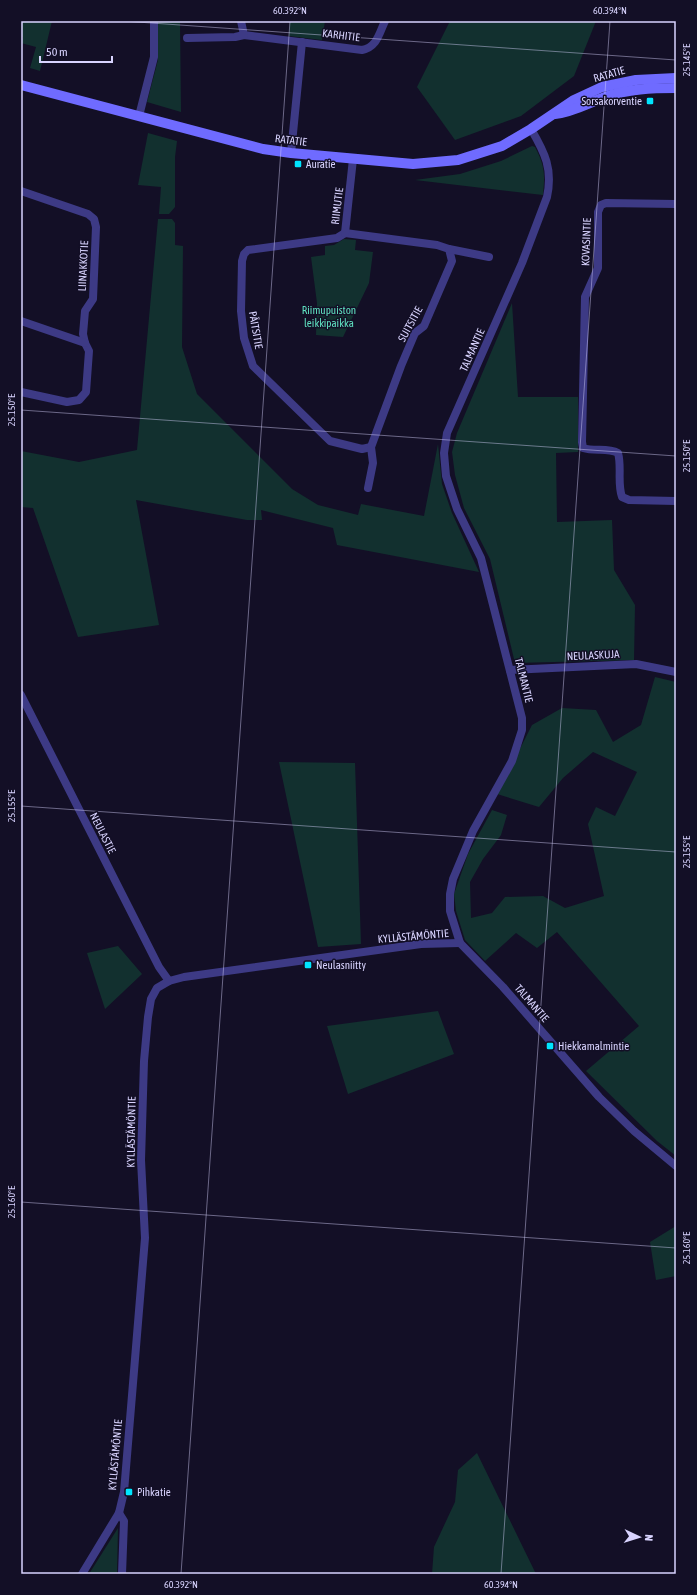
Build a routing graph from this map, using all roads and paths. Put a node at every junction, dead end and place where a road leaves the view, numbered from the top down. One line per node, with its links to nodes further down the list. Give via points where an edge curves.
1 (154, 21): 11 (street, via 154,57)
2 (241, 21): 4 (street)
3 (385, 21): 6 (street, KARHITIE, via 376,42 370,48 362,50)
4 (244, 35): 5 (street); 6 (street)
5 (187, 38)
6 (302, 42): 13 (street)
7 (676, 78): 10 (street, RATATIE, via 636,80 602,87 574,100)
8 (21, 85): 11 (street, RATATIE)
9 (676, 88): 10 (street, RATATIE, via 606,96)
10 (555, 114): 12 (street, RATATIE)
11 (138, 116): 13 (street, RATATIE, via 263,149)
12 (532, 129): 14 (street, RATATIE, via 502,146 458,160 414,164); 26 (street, TALMANTIE, via 549,167 547,197 522,263 447,433 444,453 446,476 457,509 481,558)
13 (291, 153): 14 (street, RATATIE)
14 (353, 159): 17 (street, RIIMUTIE)
15 (21, 191): 21 (street, LIINAKKOTIE, via 88,214 94,219 96,227 93,299 85,310)
16 (676, 204): 25 (street, KOVASINTIE, via 601,205 598,212 598,268 585,297 583,403 583,448 613,450 618,453 622,497 629,500)
17 (345, 232): 18 (street, via 437,245); 23 (street, PÄITSITIE, via 337,238 248,250 244,254 241,311 244,338 253,366 330,440 362,449)
18 (449, 249): 19 (street); 23 (street, SUITSITIE, via 452,261 424,326 415,333 406,353)
19 (489, 257)
20 (21, 321): 21 (street)
21 (84, 343): 22 (street, LIINAKKOTIE, via 89,350 86,392 79,400 67,402)
22 (21, 392)
23 (371, 447): 24 (street, SUITSITIE, via 373,463)
24 (368, 488)
25 (676, 501)
26 (510, 670): 27 (street, NEULASKUJA, via 636,664); 29 (street, TALMANTIE, via 522,718 522,730 512,761 473,830 453,880 450,910)
27 (676, 672)
28 (21, 695): 30 (street, NEULASTIE, via 159,967)
29 (460, 943): 30 (street, KYLLÄSTÄMÖNTIE, via 421,944); 31 (street, TALMANTIE, via 503,987 599,1097)
30 (169, 981): 32 (street, KYLLÄSTÄMÖNTIE, via 157,988 151,999 148,1016 141,1160 145,1238 124,1492)
31 (676, 1166)
32 (119, 1513): 33 (street, KYLLÄSTÄMÖNTIE); 34 (street, via 124,1521)
33 (82, 1574)
34 (122, 1574)

